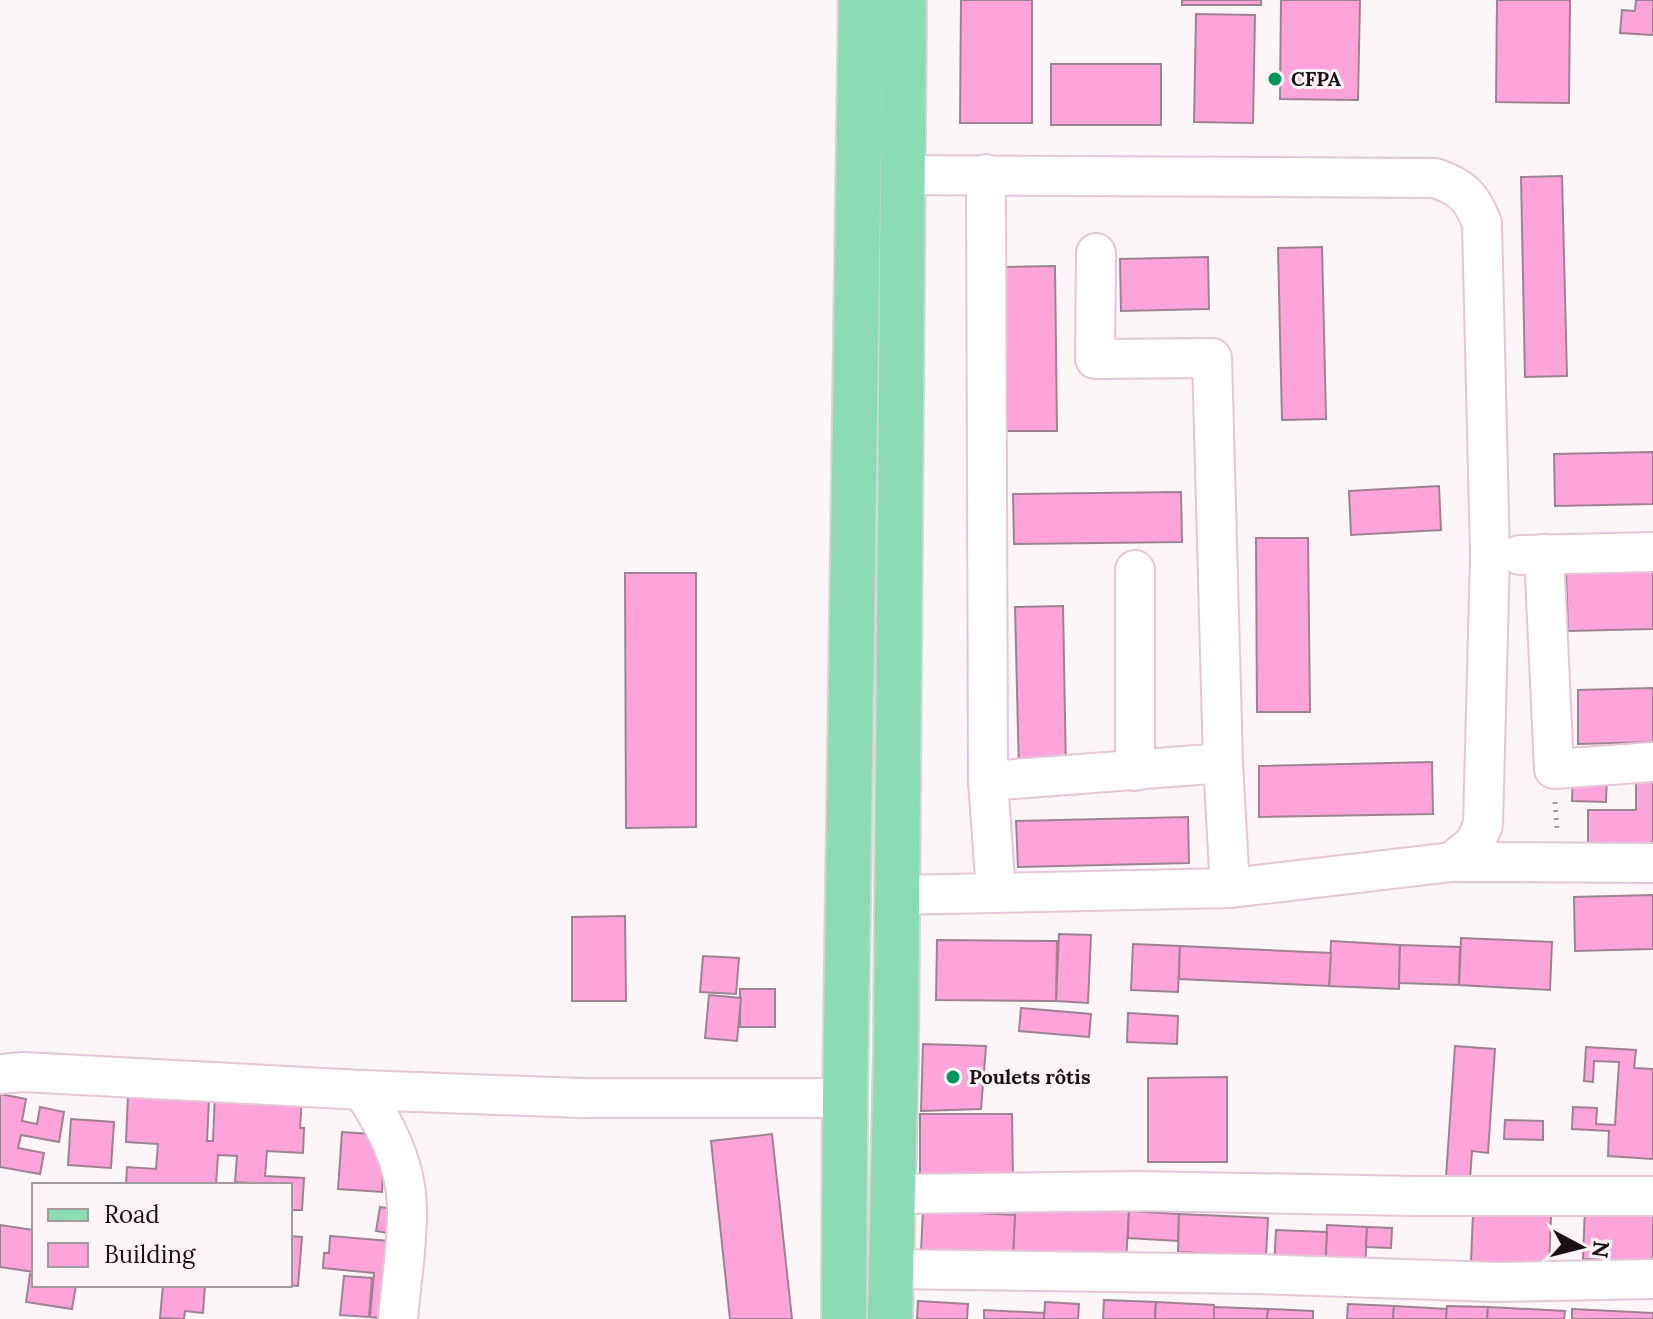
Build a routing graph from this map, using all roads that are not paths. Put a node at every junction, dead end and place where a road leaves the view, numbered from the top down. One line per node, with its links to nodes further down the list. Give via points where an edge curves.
1 (861, 0): 21 (main road)
2 (904, 0): 4 (main road)
3 (986, 174): 4 (street); 8 (street, via 1435,178 1454,184 1473,201 1482,223); 13 (street)
4 (904, 175): 18 (main road)
5 (1096, 253): 11 (street, via 1095,359 1212,358)
6 (1653, 552): 7 (street)
7 (1544, 554): 8 (street); 10 (street, via 1554,769)
8 (1490, 556): 14 (street, via 1483,825 1475,843)
9 (1135, 570): 12 (street)
10 (1653, 762)
11 (1223, 763): 12 (street); 16 (street)
12 (1135, 771): 13 (street)
13 (988, 781): 17 (street)
14 (1452, 862): 15 (street); 16 (street)
15 (1653, 863)
16 (1230, 888): 17 (street)
17 (996, 893): 18 (street)
18 (897, 895): 22 (main road)
19 (0, 1074): 20 (street)
20 (362, 1090): 21 (street, via 580,1098); 26 (street, via 393,1143 407,1205)
21 (845, 1098): 27 (main road)
22 (892, 1194): 23 (street); 24 (main road)
23 (1653, 1196)
24 (890, 1269): 25 (street, via 1496,1282); 28 (main road)
25 (1653, 1279)
26 (398, 1319)
27 (844, 1319)
28 (890, 1319)

